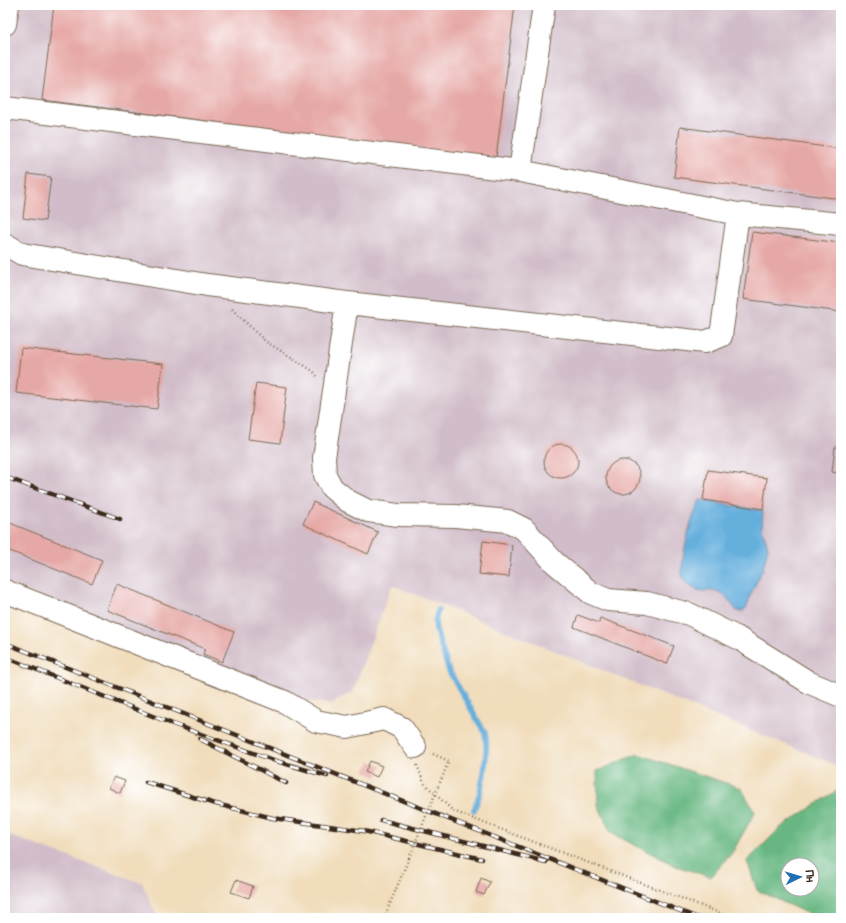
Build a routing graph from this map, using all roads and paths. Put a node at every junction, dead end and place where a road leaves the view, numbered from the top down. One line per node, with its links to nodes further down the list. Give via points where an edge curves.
1 (8, 5): 3 (street)
2 (544, 5): 5 (street)
3 (5, 24)
4 (5, 108): 5 (street)
5 (520, 171): 6 (street)
6 (738, 214): 7 (street); 9 (street, via 722,336 705,342)
7 (841, 224)
8 (5, 244): 9 (street, via 22,254 207,285)
9 (347, 303): 11 (street)
10 (228, 305): 11 (path, via 265,341 313,372)
11 (334, 394): 13 (street, via 324,458 325,475 332,488 348,501 368,511 390,514 508,521 524,529 554,562 591,593 608,600 647,603 689,614 738,638 810,683)
12 (5, 591): 14 (street, via 285,702 316,721 347,727 384,719 402,728)
13 (841, 696)
14 (415, 747): 15 (path, bridge, via 449,761); 16 (path, via 417,765 424,783 453,811)
15 (384, 918)
16 (733, 918)

